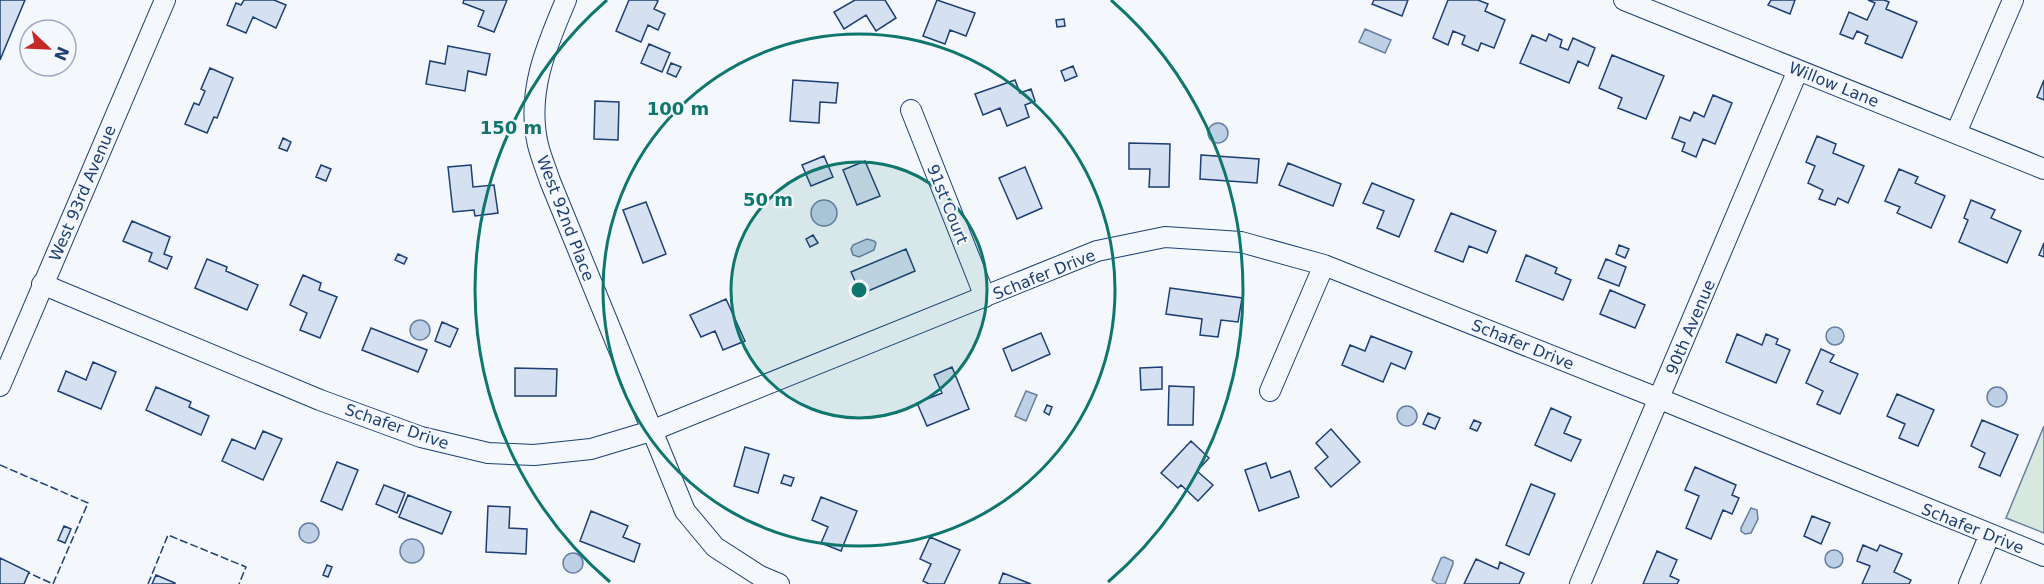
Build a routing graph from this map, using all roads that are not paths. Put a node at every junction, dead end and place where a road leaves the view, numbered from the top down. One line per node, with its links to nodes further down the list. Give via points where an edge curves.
1 (165, 0): 10 (street, West 93rd Avenue)
2 (566, 0): 15 (street, West 92nd Place, via 542,57 537,82 538,145)
3 (1624, 0): 5 (street, Willow Lane)
4 (2013, 0): 7 (street)
5 (1798, 70): 7 (street, Willow Lane); 14 (street, 90th Avenue)
6 (910, 110): 11 (street, 91st Court)
7 (1956, 134): 8 (street, Willow Lane)
8 (2044, 169)
9 (1324, 265): 11 (street, Schafer Drive, via 1241,242 1165,237 1097,251); 13 (street); 14 (street, Schafer Drive)
10 (42, 284): 12 (street, West 93rd Avenue); 15 (street, Schafer Drive, via 421,438 488,453 534,455 591,449)
11 (985, 297): 15 (street, Schafer Drive)
12 (0, 386)
13 (1270, 391)
14 (1660, 399): 16 (street, Schafer Drive); 19 (street, 90th Avenue)
15 (651, 430): 18 (street, West 92nd Place, via 685,511 715,547)
16 (1990, 534): 17 (street, Schafer Drive); 20 (street)
17 (2044, 556)
18 (779, 584)
19 (1581, 584)
20 (1969, 584)

